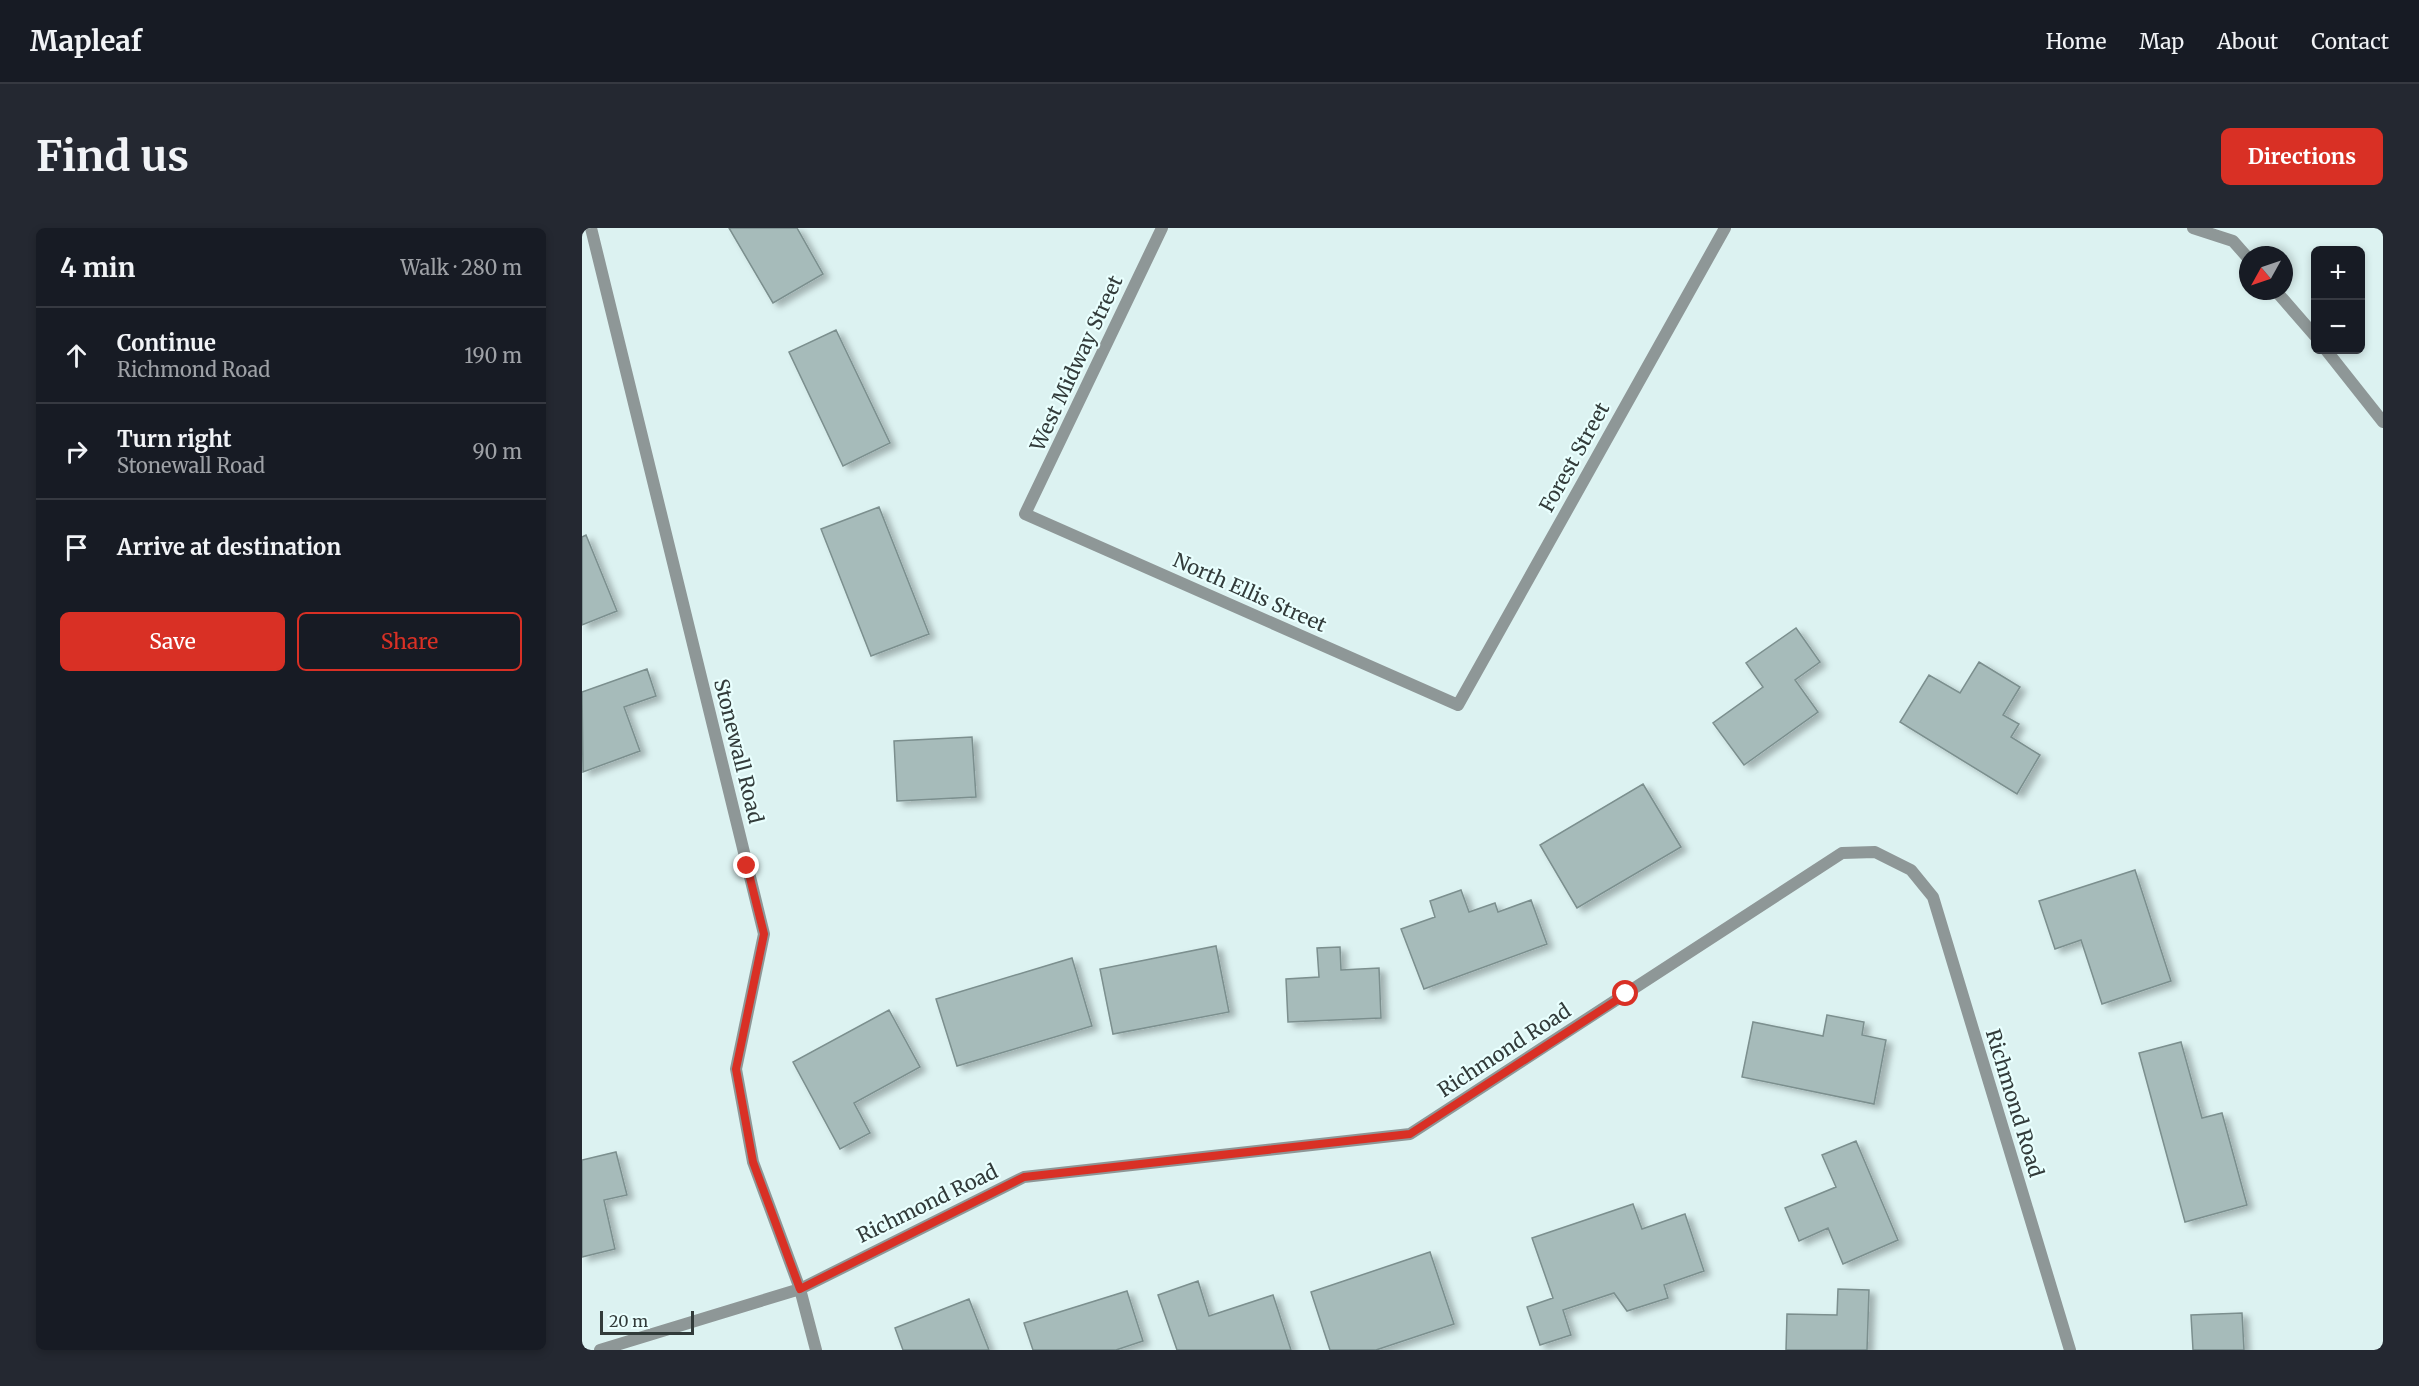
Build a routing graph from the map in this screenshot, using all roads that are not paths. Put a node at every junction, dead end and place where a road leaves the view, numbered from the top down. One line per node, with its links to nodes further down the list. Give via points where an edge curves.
1 (591, 228): 12 (street, Stonewall Road, via 764,934 736,1069 753,1162)
2 (1162, 228): 10 (street, West Midway Street)
3 (1725, 228): 11 (street, Forest Street)
4 (2193, 228): 5 (street)
5 (2234, 234)
6 (2284, 300): 7 (street)
7 (2311, 331)
8 (2329, 354): 9 (street)
9 (2383, 422)
10 (1025, 514): 11 (street, North Ellis Street)
11 (1458, 705)
12 (800, 1289): 13 (street, Richmond Road); 14 (street, Stonewall Road); 15 (street, Richmond Road, via 1024,1177 1410,1134 1842,853 1875,852 1911,870 1933,897)
13 (600, 1350)
14 (816, 1350)
15 (2070, 1350)

